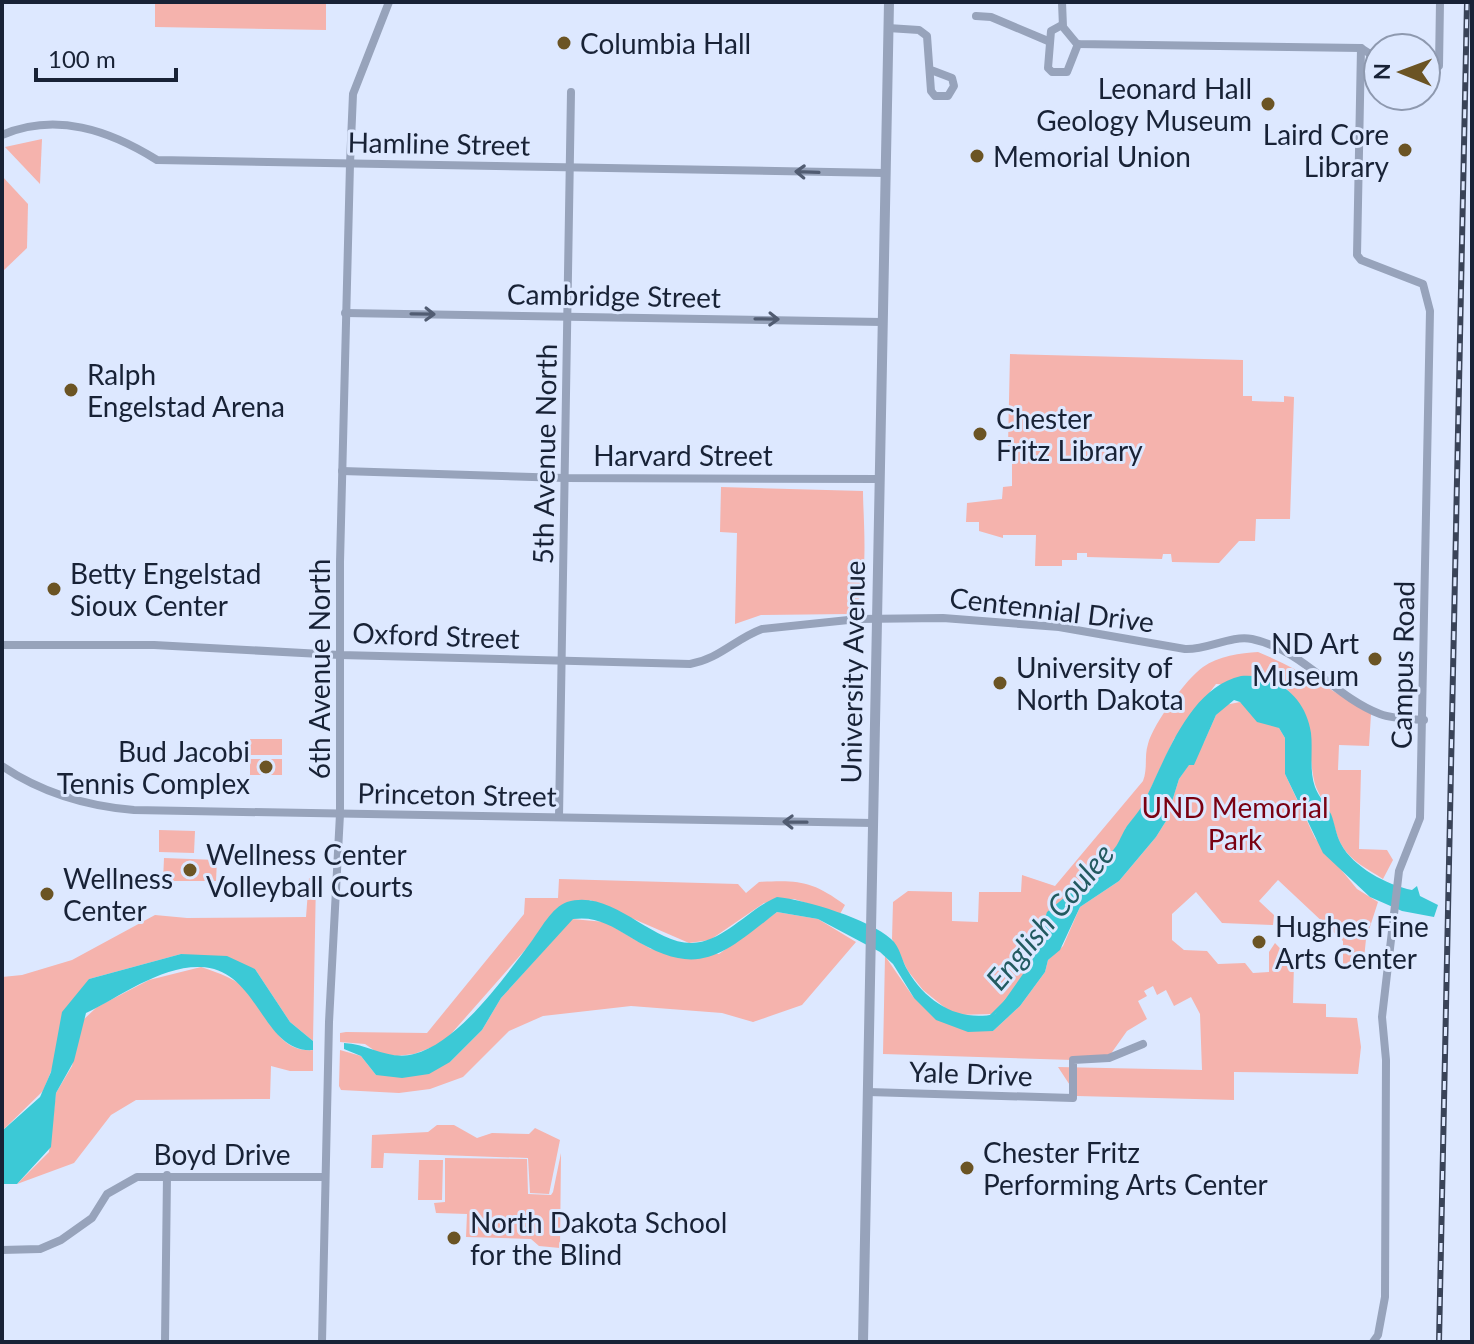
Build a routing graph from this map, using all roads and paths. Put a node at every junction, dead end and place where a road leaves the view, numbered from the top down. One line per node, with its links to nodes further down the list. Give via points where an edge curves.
1 (389, 2): 15 (street, 6th Avenue North, via 353,94)
2 (889, 2): 7 (street, University Avenue)
3 (1062, 2): 6 (street)
4 (1440, 2): 8 (street)
5 (976, 16): 9 (street)
6 (1062, 25): 9 (street, via 1051,31); 10 (street)
7 (888, 28): 12 (street, via 919,30 927,36); 17 (street, University Avenue)
8 (1440, 32)
9 (1048, 41): 10 (street, via 1048,68 1057,74 1067,72)
10 (1078, 44): 11 (street)
11 (1361, 48): 29 (street, Campus Road, via 1357,255 1416,280 1429,298)
12 (931, 70)
13 (571, 92): 16 (street, 5th Avenue North)
14 (2, 135): 15 (street, Hamline Street, via 42,124 66,124 121,139 157,160)
15 (350, 164): 16 (street, Hamline Street); 18 (street, 6th Avenue North)
16 (571, 168): 17 (street, Hamline Street, one-way to 16); 19 (street, 5th Avenue North)
17 (885, 173): 20 (street, University Avenue)
18 (345, 313): 19 (street, Cambridge Street, one-way to 19); 21 (street, 6th Avenue North)
19 (568, 316): 20 (street, Cambridge Street, one-way to 20); 22 (street, 5th Avenue North)
20 (882, 322): 23 (street, University Avenue)
21 (342, 471): 22 (street, Harvard Street); 27 (street, 6th Avenue North)
22 (565, 478): 23 (street, Harvard Street); 28 (street, 5th Avenue North)
23 (880, 479): 25 (street, University Avenue)
24 (858, 619): 25 (street, Centennial Drive); 28 (street, Oxford Street, via 762,629 713,660 690,664)
25 (877, 619): 29 (street, Centennial Drive, via 1021,623 1185,649 1239,638 1269,644 1301,660 1380,714); 33 (street, University Avenue)
26 (2, 645): 27 (street, Oxford Street, via 154,645)
27 (340, 655): 28 (street, Oxford Street); 31 (street, 6th Avenue North)
28 (562, 661): 32 (street, 5th Avenue North)
29 (1424, 720): 42 (street, Campus Road, via 1420,818 1399,871 1382,1017 1385,1297)
30 (2, 766): 31 (street, Princeton Street, via 32,784 95,806)
31 (340, 814): 32 (street, Princeton Street); 37 (street, 6th Avenue North)
32 (559, 817): 33 (street, Princeton Street, one-way to 32)
33 (873, 823): 35 (street, University Avenue)
34 (1143, 1044): 35 (street, Yale Drive, via 1109,1058 1073,1060 1073,1097)
35 (868, 1092): 41 (street, University Avenue)
36 (167, 1175): 37 (street, Boyd Drive); 38 (street, Boyd Drive, via 122,1184 107,1194 92,1218 61,1240 40,1249); 39 (street)
37 (325, 1177): 40 (street, 6th Avenue North)
38 (2, 1250)
39 (165, 1342)
40 (322, 1342)
41 (863, 1342)
42 (1373, 1342)

